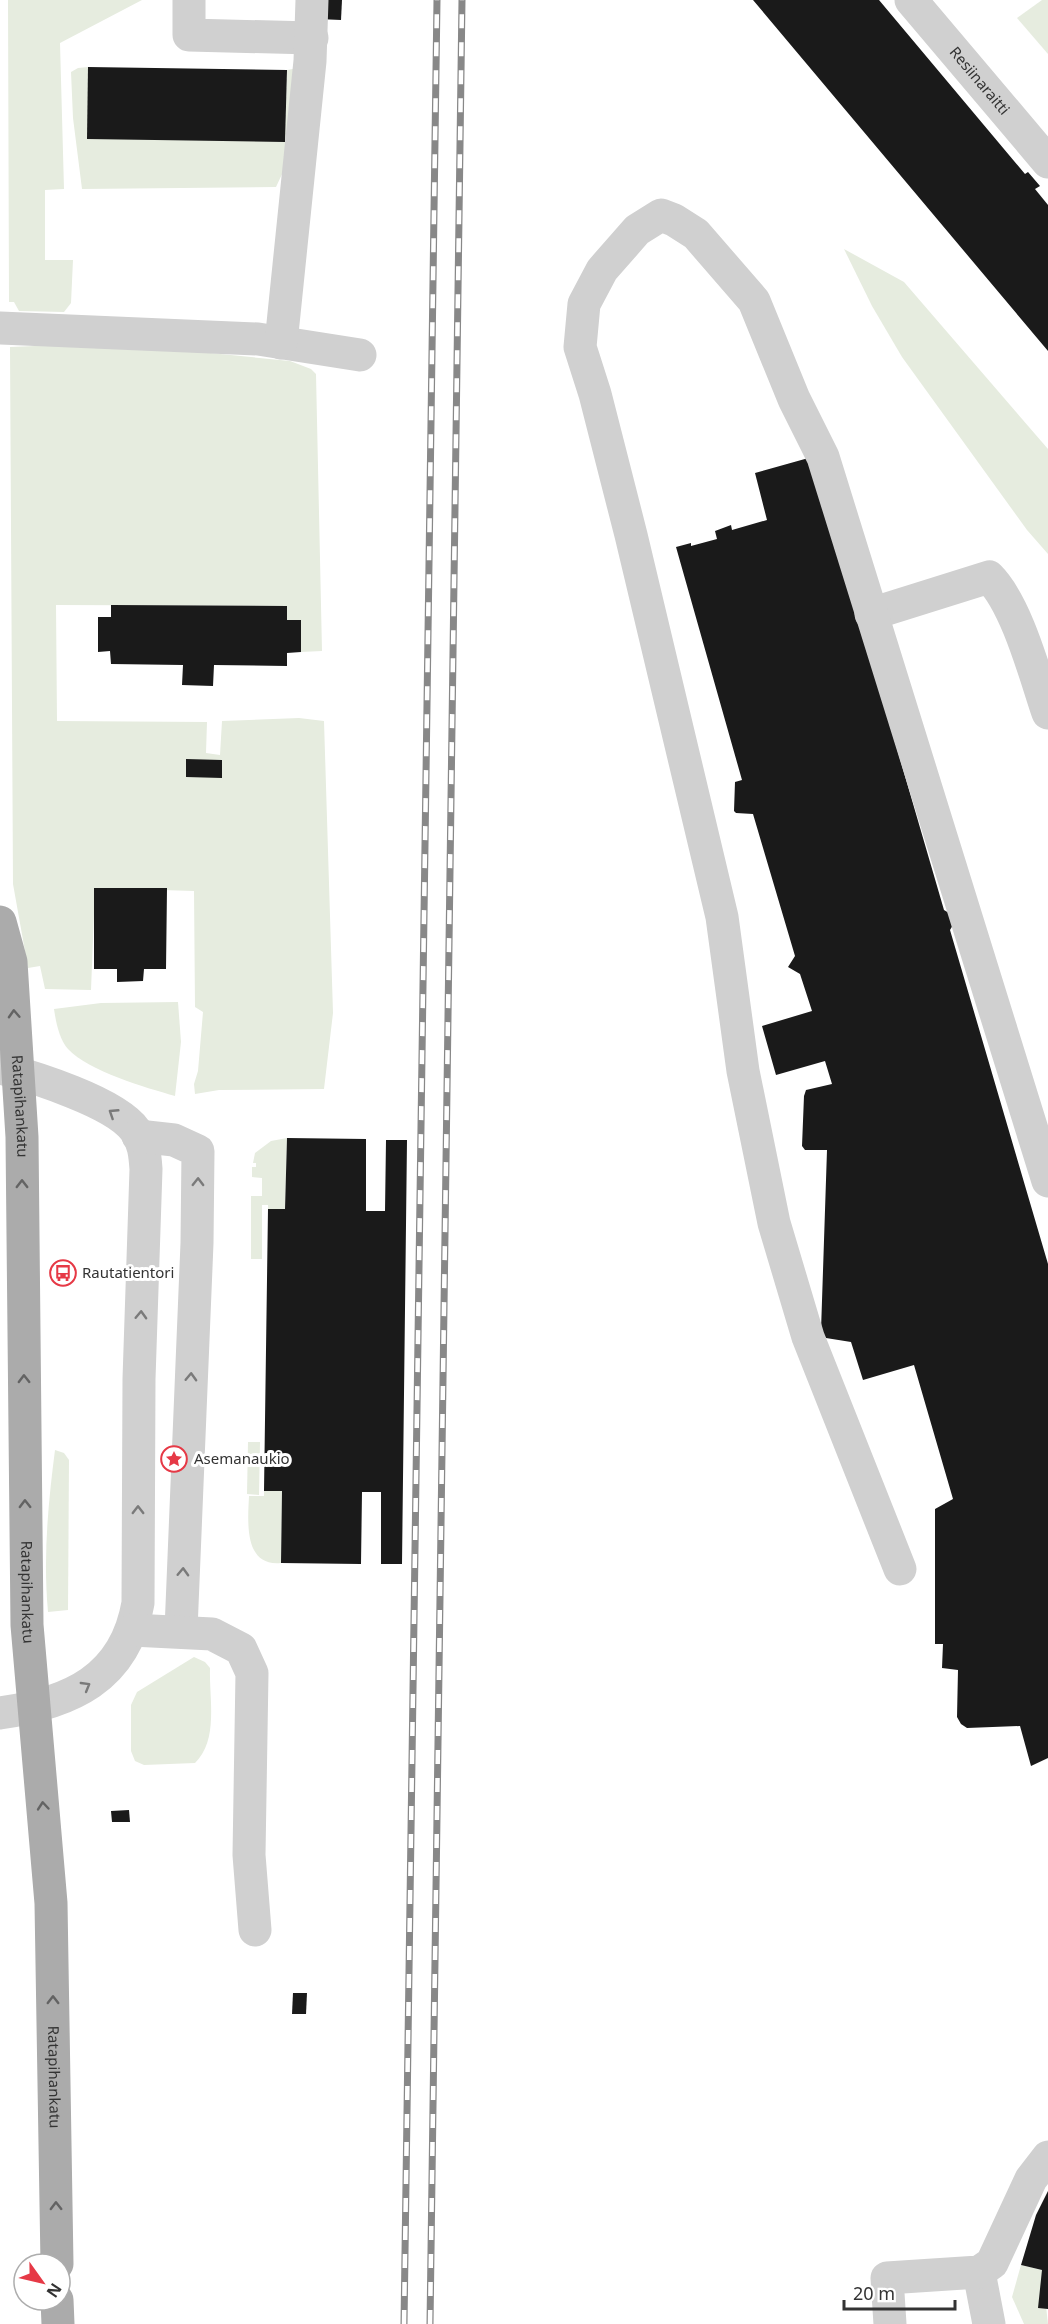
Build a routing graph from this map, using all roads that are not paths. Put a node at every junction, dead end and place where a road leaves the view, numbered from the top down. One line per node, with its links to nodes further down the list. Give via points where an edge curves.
1 (189, 0): 4 (street, via 189,35)
2 (312, 0): 4 (street)
3 (911, 0): 5 (street, Resiinaraitti)
4 (312, 38): 7 (street)
5 (1048, 162)
6 (0, 328): 7 (street)
7 (281, 342): 8 (street)
8 (360, 355)
9 (871, 614): 10 (street, via 989,577 998,586 1022,636); 14 (street); 15 (street, via 823,457 794,399 754,301 690,230 661,215 646,222 602,270 584,304 580,347 596,394 722,917 743,1071 774,1223 808,1337)
10 (1048, 713)
11 (0, 922): 12 (main road, Ratapihankatu, one-way to 11, via 11,962)
12 (9, 1070): 13 (street, one-way to 12, via 134,1128 96,1102); 18 (main road, Ratapihankatu, one-way to 12, via 27,1625 22,1137)
13 (138, 1136): 16 (street, one-way to 13, via 138,1603 138,1379 146,1170 145,1149); 17 (street, one-way to 13, via 198,1151 174,1140)
14 (1048, 1181)
15 (900, 1569)
16 (132, 1630): 17 (street); 18 (street, one-way to 16, via 71,1695 101,1676 119,1655)
17 (181, 1630): 20 (street, via 212,1634 241,1649 252,1673 249,1855)
18 (32, 1709): 19 (street); 22 (main road, Ratapihankatu, one-way to 18, via 51,1903)
19 (0, 1713)
20 (255, 1930)
21 (1048, 2157): 23 (street, via 1031,2179 992,2263)
22 (57, 2252)
23 (979, 2272): 24 (street, via 887,2278); 25 (street)
24 (890, 2324)
25 (989, 2324)

